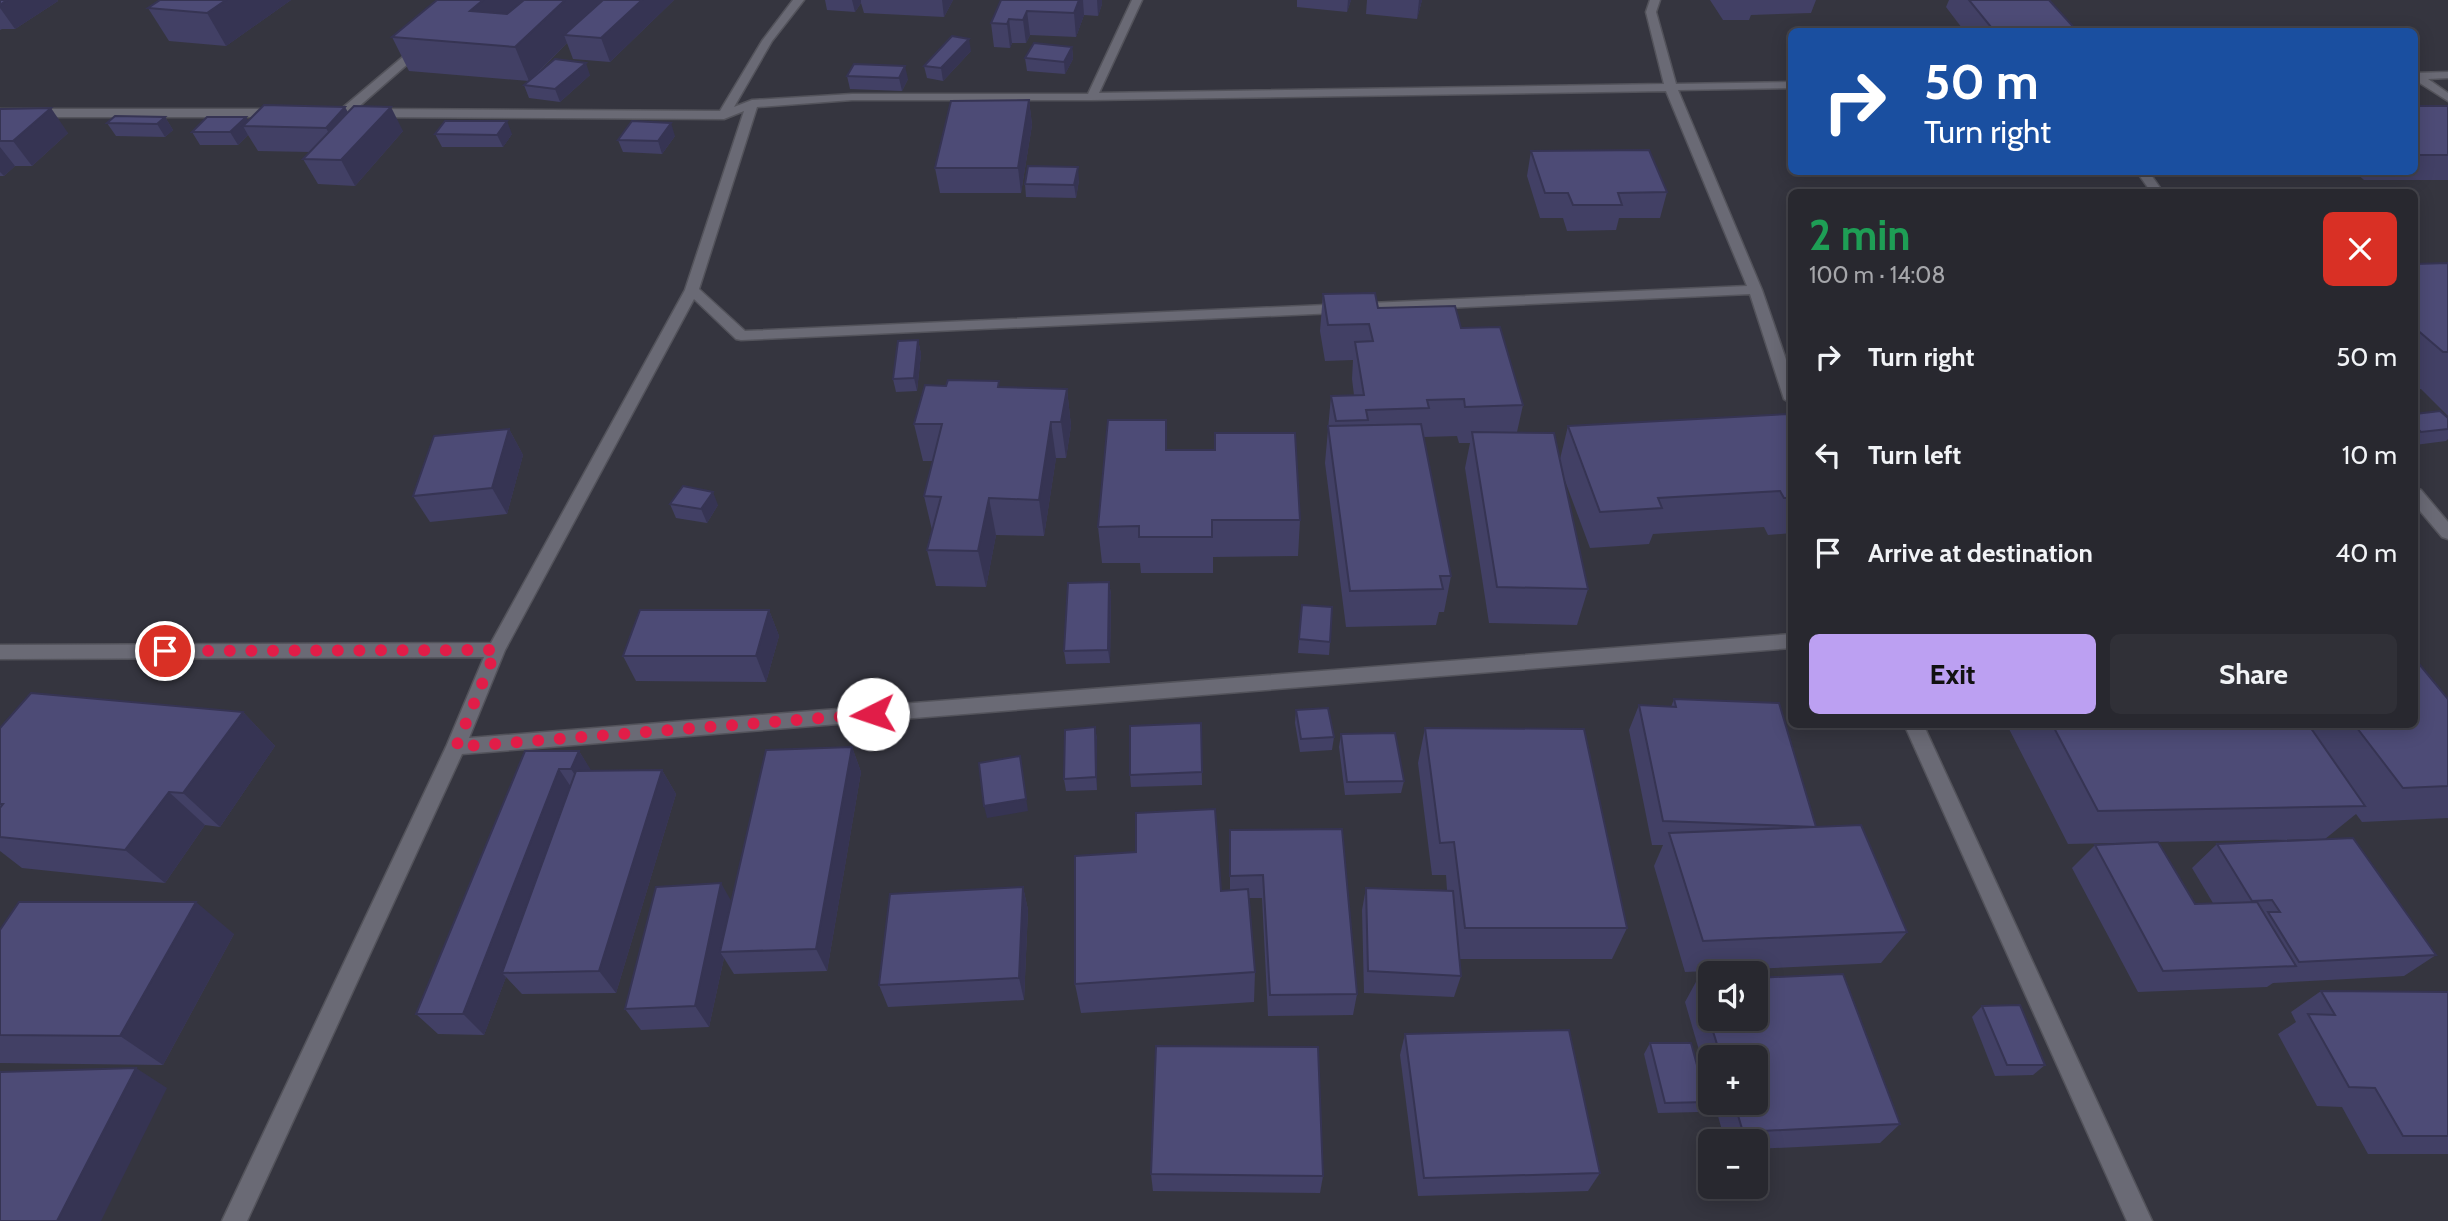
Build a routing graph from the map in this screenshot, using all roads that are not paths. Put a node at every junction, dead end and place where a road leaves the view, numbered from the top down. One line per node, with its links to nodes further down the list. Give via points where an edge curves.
1 (799, 0): 17 (street, via 753,60)
2 (1137, 0): 10 (street)
3 (1655, 0): 9 (street, via 1651,12)
4 (436, 35): 16 (street)
5 (2448, 75): 6 (street)
6 (2418, 76)
7 (2418, 78): 11 (street)
8 (1788, 85): 9 (street)
9 (1671, 88): 10 (street); 19 (street)
10 (1092, 97): 12 (street, via 852,97)
11 (2448, 98)
12 (752, 104): 17 (street); 18 (street)
13 (0, 113): 14 (street)
14 (289, 113)
15 (330, 113): 16 (street)
16 (344, 113): 17 (street)
17 (724, 115)
18 (692, 290): 19 (street, via 741,336); 24 (street)
19 (1755, 290): 20 (street)
20 (1788, 387)
21 (2418, 498): 22 (street)
22 (2448, 533)
23 (1788, 641): 27 (street)
24 (496, 650): 25 (street); 27 (street)
25 (0, 652)
26 (1915, 728): 29 (street)
27 (456, 747): 28 (street)
28 (234, 1221)
29 (2140, 1221)

